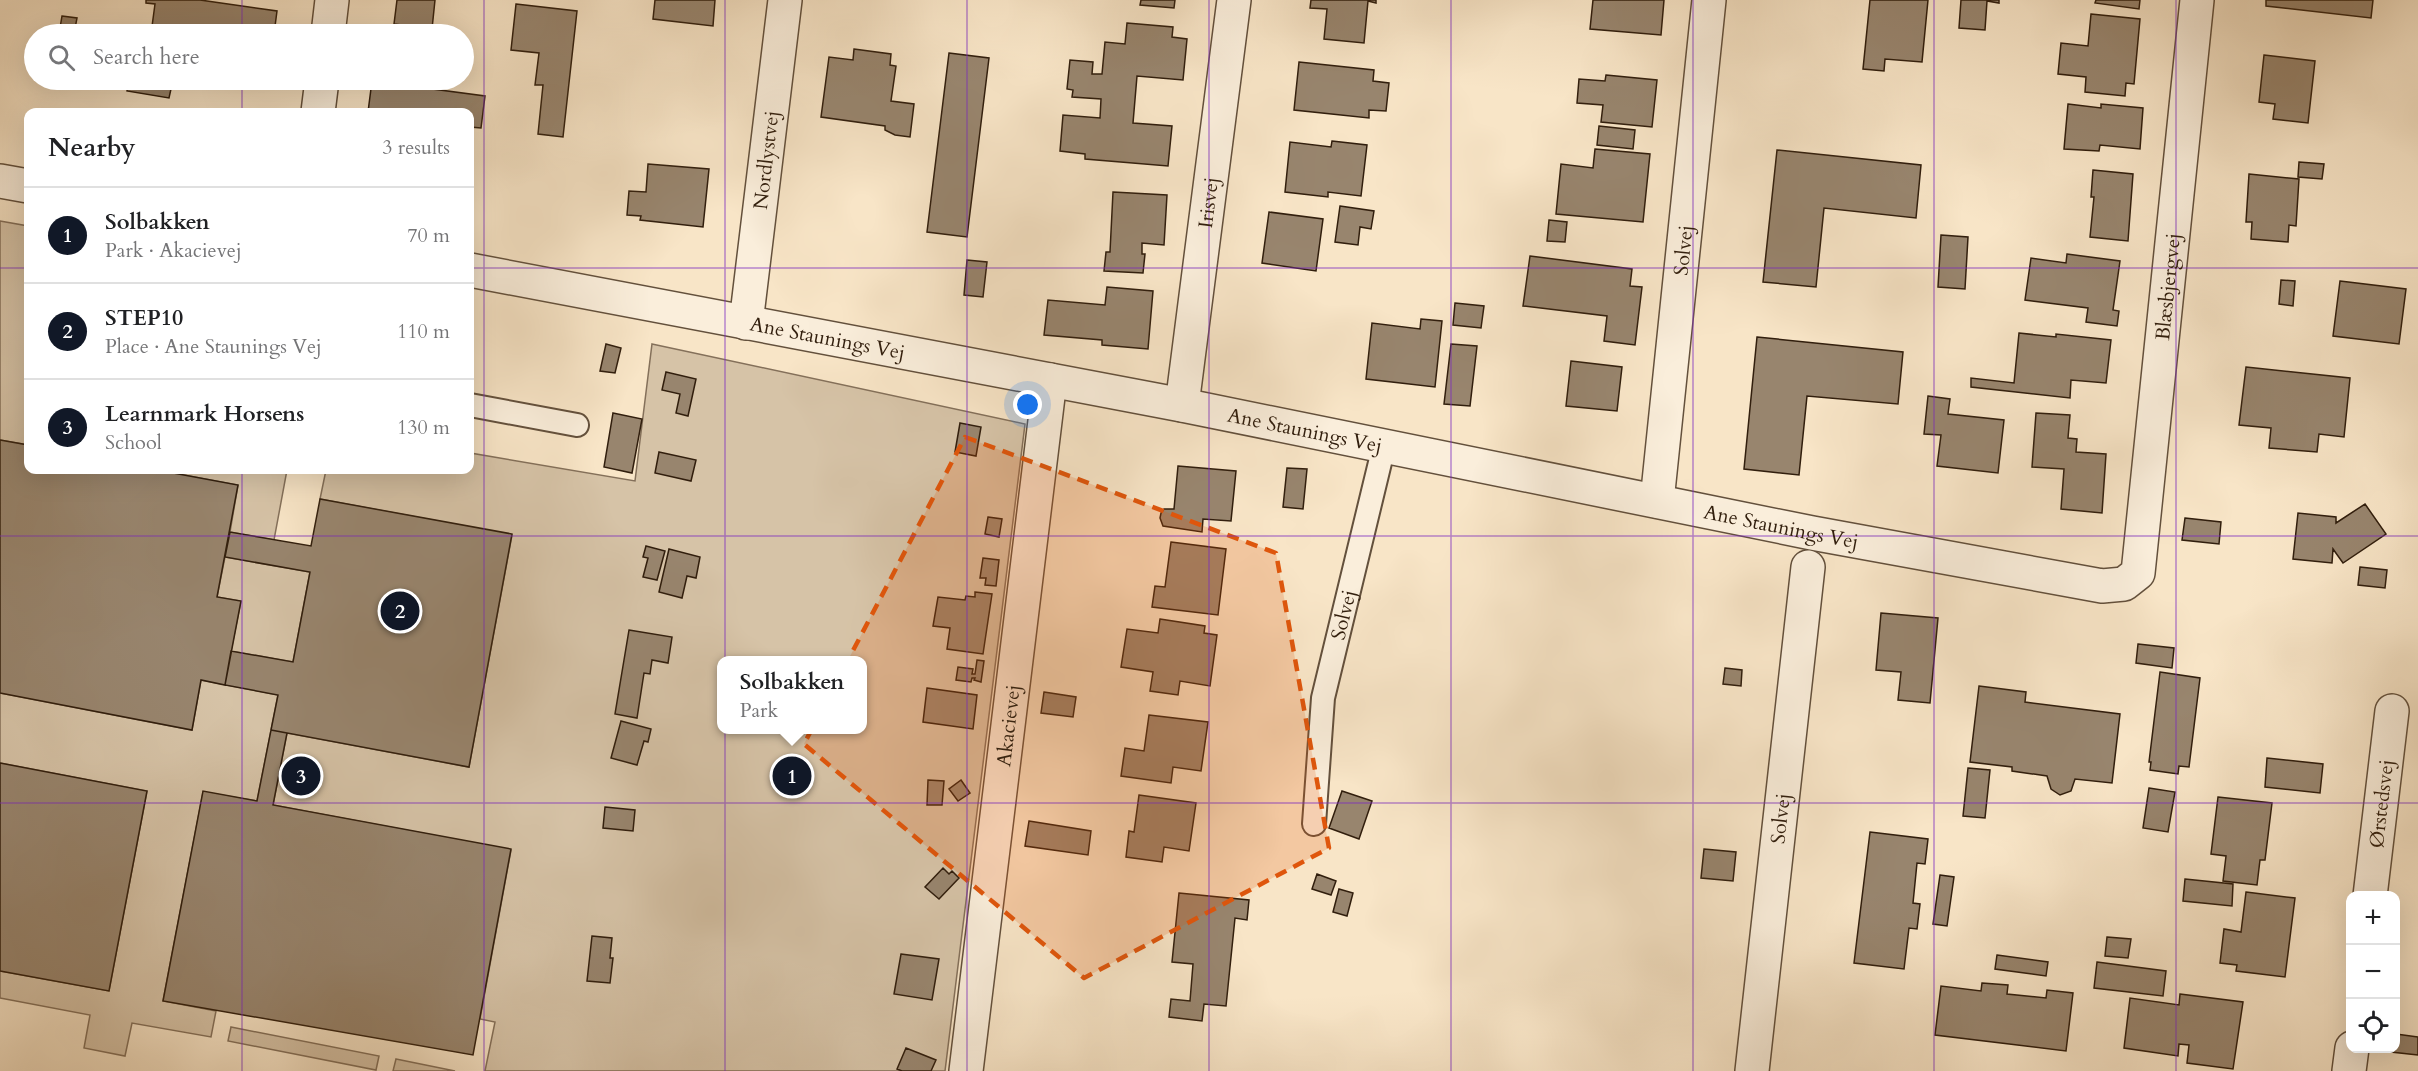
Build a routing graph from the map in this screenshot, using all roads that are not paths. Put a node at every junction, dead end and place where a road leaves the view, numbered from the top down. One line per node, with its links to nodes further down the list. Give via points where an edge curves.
1 (332, 0): 6 (street)
2 (785, 0): 12 (street, Nordlystvej)
3 (1234, 0): 14 (street, Irisvej)
4 (1709, 0): 18 (street, Solvej)
5 (2197, 0): 20 (street, Blæsbjergvej)
6 (329, 24)
7 (321, 90): 8 (street)
8 (318, 108)
9 (0, 181): 10 (street)
10 (24, 185)
11 (474, 271): 12 (street, Ane Staunings Vej)
12 (746, 323): 13 (street, Ane Staunings Vej)
13 (1050, 380): 14 (street, Ane Staunings Vej); 25 (street, Akacievej)
14 (1182, 405): 17 (street, Ane Staunings Vej)
15 (474, 406): 16 (lane)
16 (577, 425)
17 (1384, 446): 18 (street, Ane Staunings Vej); 22 (lane, Solvej, via 1323,698)
18 (1657, 501): 20 (street, Ane Staunings Vej, via 2102,586 2124,584)
19 (1808, 567): 26 (street, Solvej)
20 (2138, 573)
21 (2392, 711): 23 (street, Ørstedsvej)
22 (1314, 824)
23 (2371, 891)
24 (2351, 1053): 27 (street)
25 (966, 1071)
26 (1752, 1071)
27 (2349, 1071)

